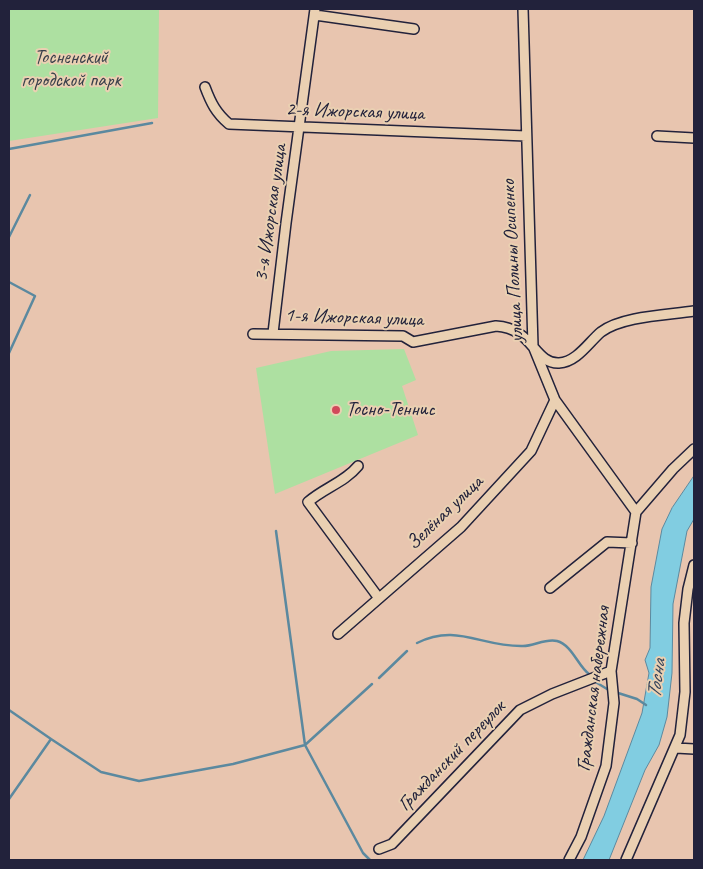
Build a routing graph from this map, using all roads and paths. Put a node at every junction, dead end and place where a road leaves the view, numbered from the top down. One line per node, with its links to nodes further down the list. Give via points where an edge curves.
1 (524, 9): 6 (street, улица Полины Осипенко)
2 (315, 12): 3 (street); 5 (street, 3-я Ижорская улица)
3 (414, 29)
4 (205, 87): 5 (street, 2-я Ижорская улица, via 218,115 230,124)
5 (300, 128): 6 (street, 2-я Ижорская улица); 10 (street, 3-я Ижорская улица)
6 (526, 136): 12 (street, улица Полины Осипенко)
7 (656, 136): 8 (street)
8 (694, 138)
9 (694, 311): 12 (street, 1-я Ижорская улица, via 618,323 602,331 572,360 560,363 542,357)
10 (273, 333): 11 (street, 1-я Ижорская улица); 12 (street, 1-я Ижорская улица, via 403,336 413,342 496,326 520,332)
11 (253, 334)
12 (533, 346): 13 (street, улица Полины Осипенко)
13 (556, 400): 16 (street, улица Полины Осипенко); 20 (street, Зелёная улица, via 531,450 461,527)
14 (694, 449): 16 (street)
15 (358, 466): 20 (street, via 352,474 308,502)
16 (636, 512): 17 (street, Гражданская набережная)
17 (632, 543): 19 (street, via 607,542); 22 (street, Гражданская набережная)
18 (694, 564): 23 (street, via 684,623 685,692)
19 (550, 588)
20 (378, 597): 21 (street, Зелёная улица)
21 (338, 634)
22 (611, 671): 25 (street, Гражданский переулок, via 520,710 392,844); 26 (street, Гражданская набережная, via 614,703 606,766 581,837)
23 (676, 748): 24 (street); 27 (street)
24 (694, 749)
25 (379, 849)
26 (569, 860)
27 (626, 860)

